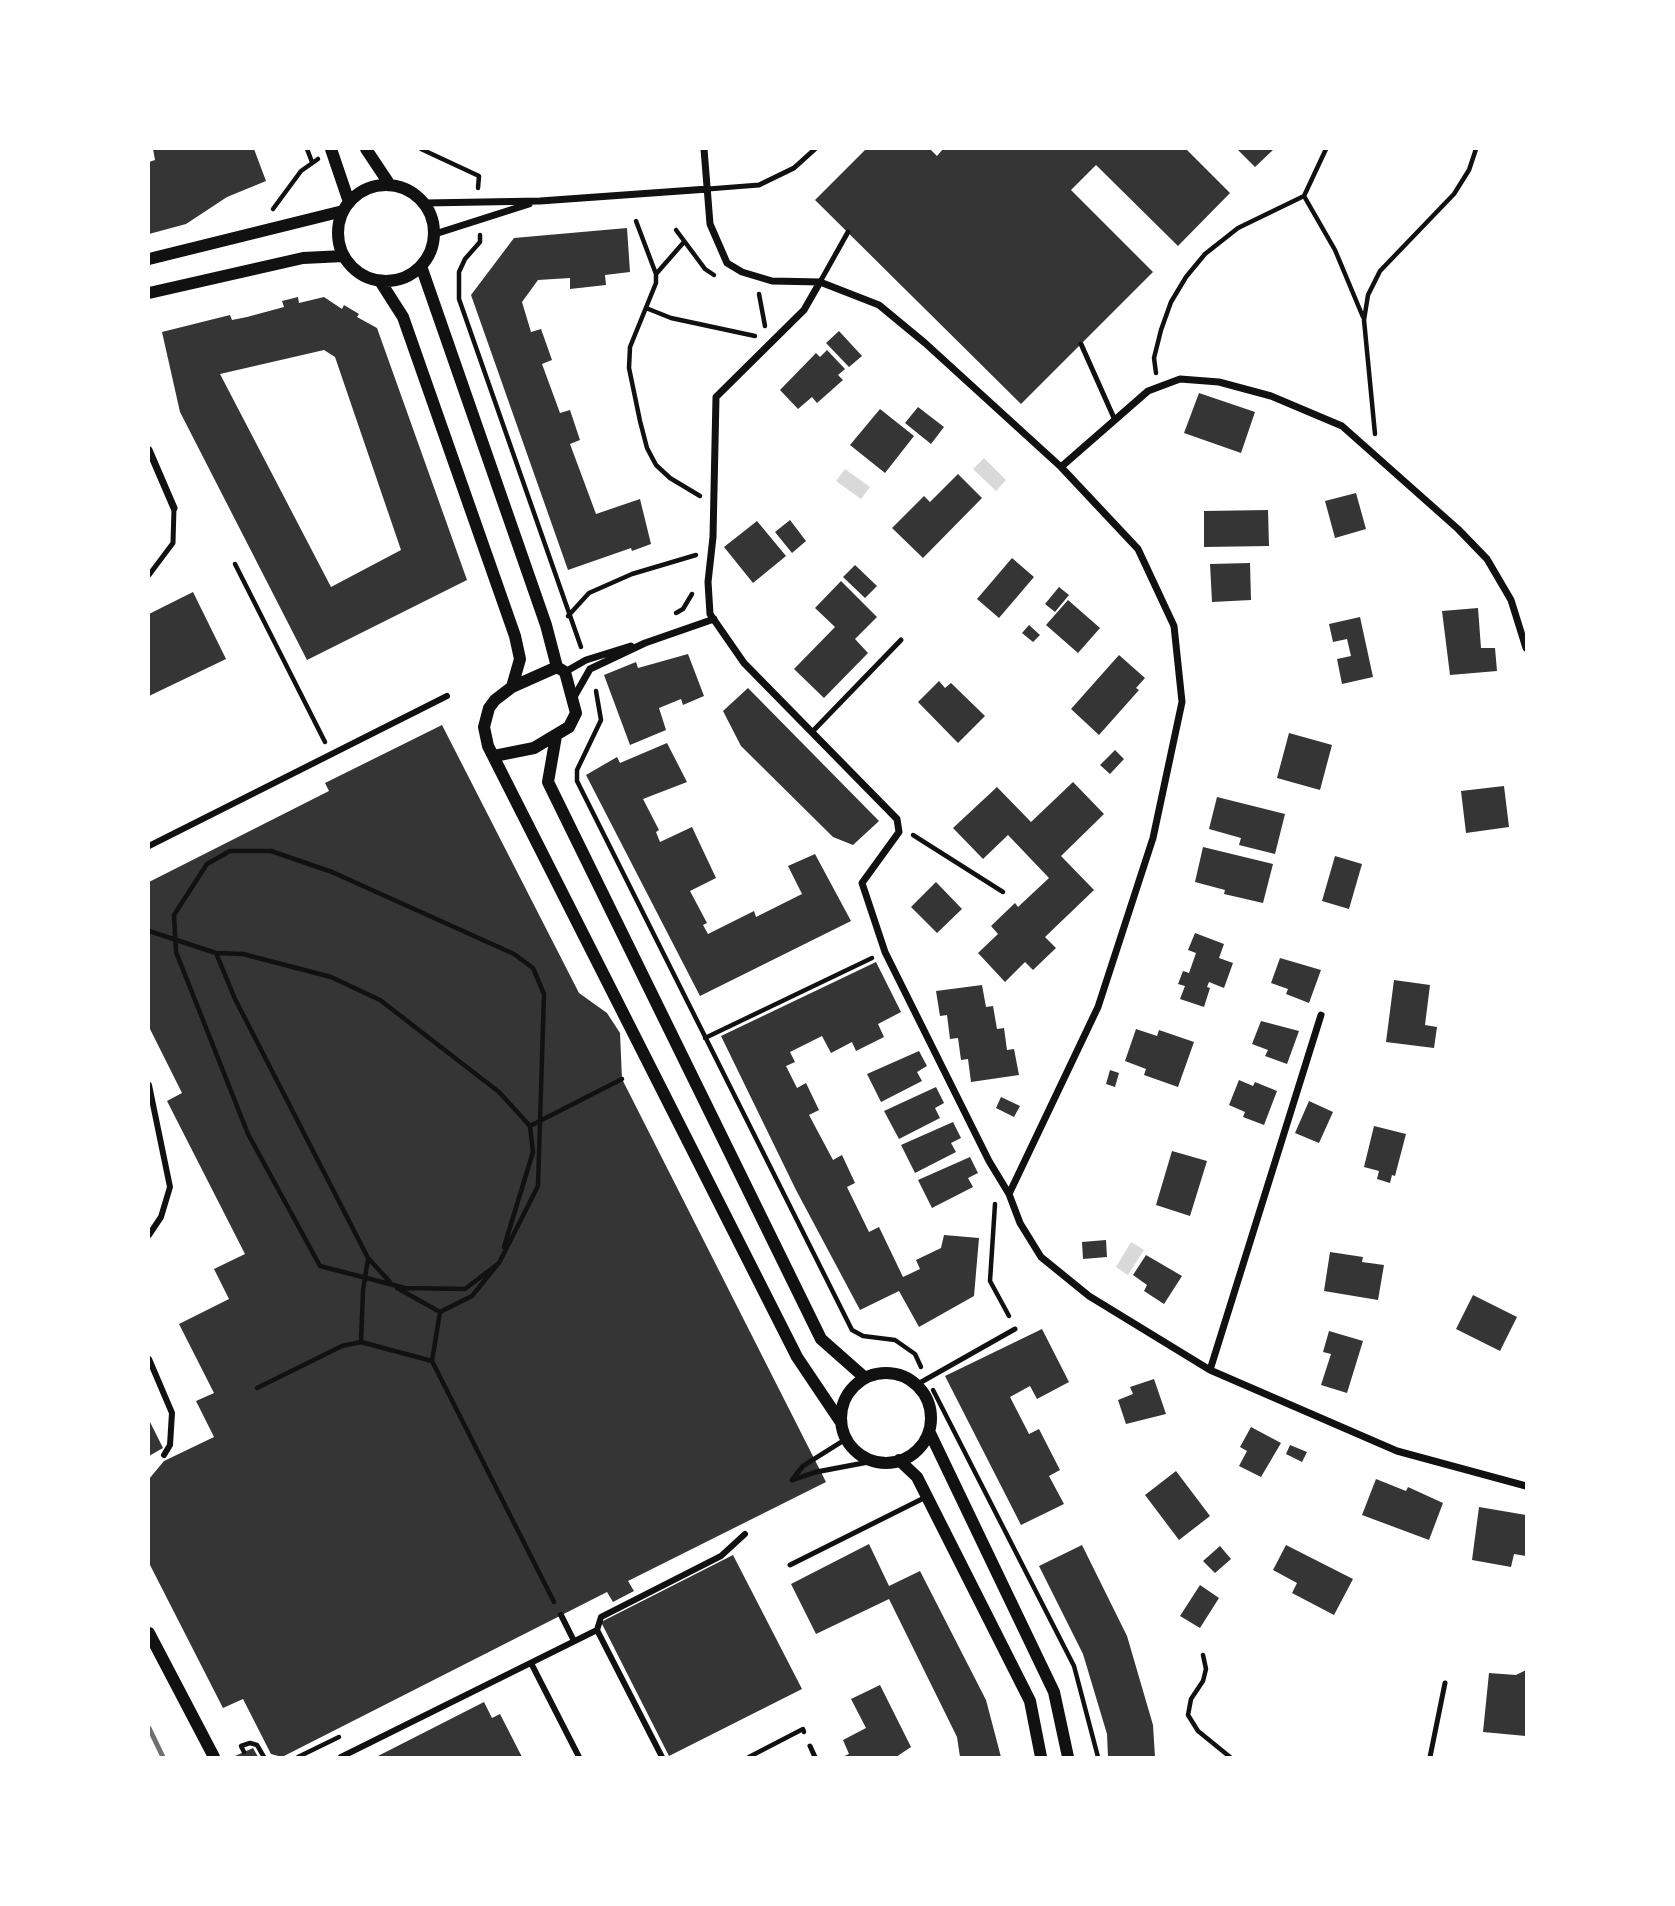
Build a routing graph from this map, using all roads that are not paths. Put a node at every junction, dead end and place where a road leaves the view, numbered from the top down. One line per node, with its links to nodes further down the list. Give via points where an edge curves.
1 (331, 149): 9 (street)
2 (366, 149): 5 (street)
3 (704, 149): 6 (street)
4 (815, 149): 6 (lane, via 794,168 759,185)
5 (390, 185): 8 (street, via 403,188); 9 (street, via 368,189)
6 (708, 189): 7 (street); 16 (street, via 712,234 727,262 741,272 772,281)
7 (540, 201): 8 (street); 11 (street)
8 (425, 204): 11 (street)
9 (346, 207): 12 (street, via 339,226); 13 (street)
10 (848, 232): 16 (lane)
11 (435, 234): 14 (street)
12 (344, 256): 15 (street, via 353,268); 17 (street, via 303,258)
13 (149, 259)
14 (421, 266): 15 (street, via 409,275); 28 (street)
15 (380, 281): 29 (street, via 403,317 515,636 520,659)
16 (820, 282): 21 (street, via 879,305); 24 (street, via 804,310 716,397 709,603)
17 (149, 293)
18 (1081, 344): 19 (lane)
19 (1114, 418): 21 (street); 27 (street, via 1148,391 1180,379 1219,382 1271,396 1342,426 1487,559 1511,600)
20 (149, 450): 22 (street)
21 (1061, 467): 38 (street, via 1138,549 1174,626 1182,702 1153,838 1098,1007)
22 (174, 508): 23 (lane, via 173,543)
23 (149, 575)
24 (714, 619): 26 (street); 32 (street, via 744,663)
25 (901, 640): 32 (lane)
26 (645, 643): 28 (street); 31 (street, via 590,669)
27 (1526, 648)
28 (561, 669): 29 (street); 31 (street)
29 (512, 687): 34 (street, via 489,708 484,727)
30 (447, 696): 35 (street)
31 (573, 697): 33 (street, via 574,721)
32 (812, 732): 38 (street, via 897,819 899,832 862,883 885,952)
33 (556, 736): 34 (street, via 534,748); 43 (street, via 548,782 821,1339)
34 (494, 756): 45 (street, via 797,1357)
35 (149, 846)
36 (1321, 1016): 42 (street)
37 (149, 1084): 39 (street, via 170,1187 161,1217)
38 (1009, 1194): 42 (street, via 1041,1257 1089,1296)
39 (149, 1235)
40 (1015, 1329): 44 (lane)
41 (149, 1359): 48 (street, via 172,1413 170,1445)
42 (1210, 1370): 51 (street, via 1397,1451)
43 (864, 1377): 44 (street, via 883,1373); 45 (street, via 844,1399)
44 (916, 1385): 46 (street, via 929,1404)
45 (840, 1421): 47 (street)
46 (929, 1431): 49 (street, via 914,1453); 68 (street, via 1054,1692)
47 (846, 1439): 50 (street); 50 (lane, via 803,1466 792,1480)
48 (164, 1455)
49 (899, 1460): 50 (street); 52 (street, via 916,1477)
50 (874, 1461)
51 (1526, 1486)
52 (926, 1497): 54 (lane); 67 (street, via 1030,1701)
53 (745, 1534): 56 (street, via 721,1556 601,1617)
54 (790, 1565)
55 (561, 1615): 58 (street)
56 (597, 1630): 58 (street); 65 (street)
57 (149, 1633): 62 (street)
58 (574, 1641): 59 (street)
59 (531, 1663): 63 (street); 64 (street)
60 (1445, 1683): 69 (lane)
61 (810, 1746): 66 (lane)
62 (214, 1757)
63 (341, 1757)
64 (579, 1757)
65 (662, 1757)
66 (815, 1757)
67 (1041, 1757)
68 (1068, 1757)
69 (1430, 1757)

